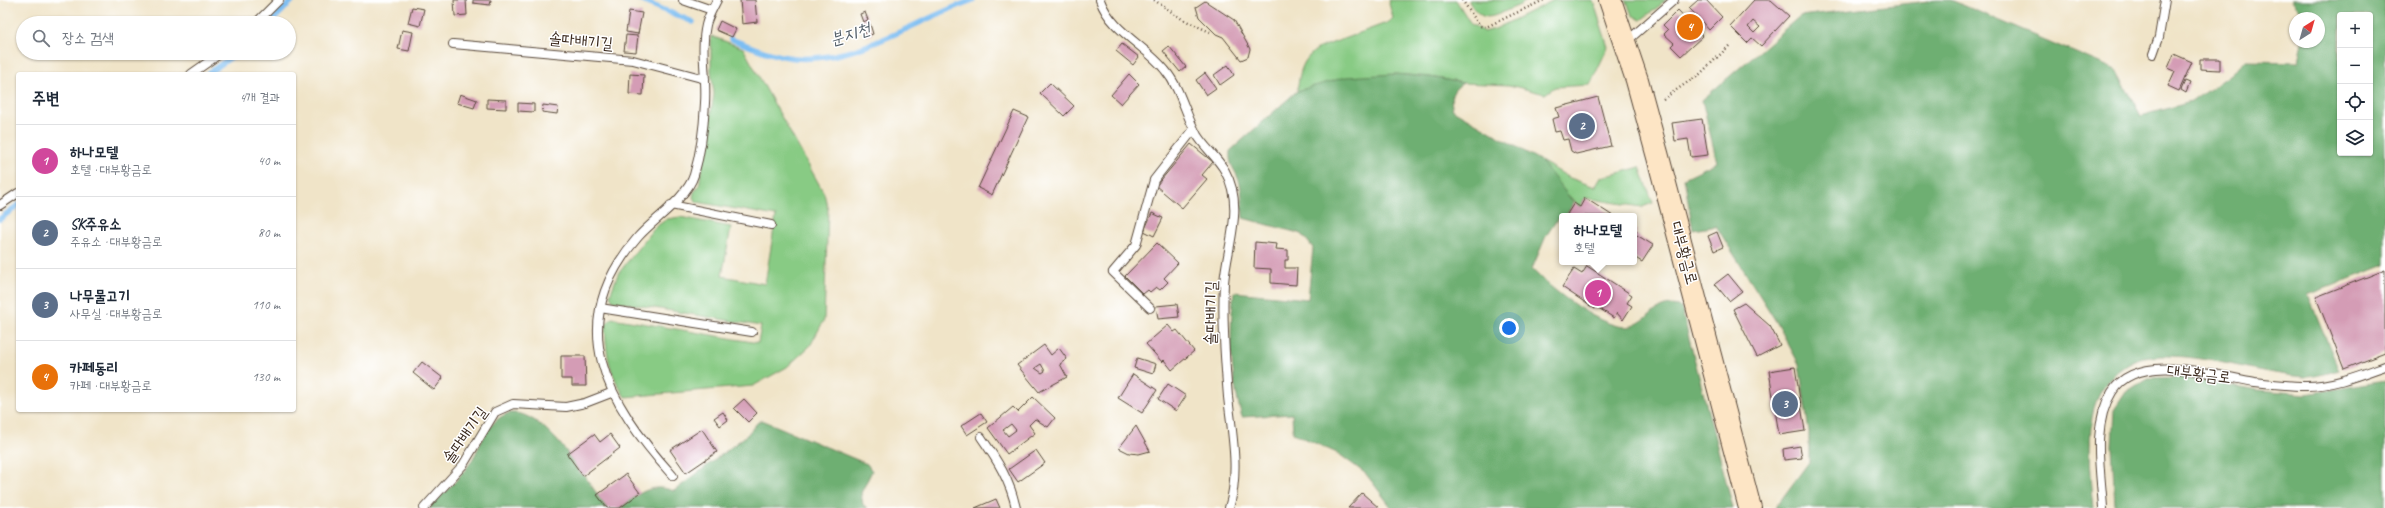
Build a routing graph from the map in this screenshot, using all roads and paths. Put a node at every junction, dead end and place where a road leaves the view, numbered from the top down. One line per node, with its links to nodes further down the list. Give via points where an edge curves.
1 (279, 0): 12 (lane)
2 (683, 0): 11 (lane)
3 (717, 0): 11 (lane)
4 (1100, 0): 22 (lane, 솔따배기길, via 1119,27 1165,69)
5 (1154, 0): 13 (path, via 1182,20)
6 (1462, 0): 7 (path, via 1475,22 1486,27)
7 (1544, 0)
8 (1610, 0): 14 (main road, 대부황금로)
9 (1674, 0): 14 (lane)
10 (2165, 0): 17 (lane)
11 (712, 10): 20 (lane, via 704,37)
12 (263, 16)
13 (1210, 32)
14 (1625, 42): 21 (main road, 대부황금로)
15 (453, 44): 20 (lane, 솔따배기길, via 632,60)
16 (1730, 45): 21 (path, via 1681,88)
17 (2154, 54)
18 (211, 60): 19 (lane)
19 (194, 72)
20 (705, 79): 24 (lane, via 706,103 694,175 690,186)
21 (1645, 108): 37 (main road, 대부황금로)
22 (1194, 129): 28 (lane, via 1154,180 1136,245 1113,272); 36 (lane, 솔따배기길, via 1224,170 1234,203 1234,227 1224,283 1225,352 1235,470)
23 (16, 194): 25 (lane)
24 (671, 205): 26 (lane); 27 (lane, via 638,237 617,264 607,283)
25 (0, 206)
26 (771, 225)
27 (600, 308): 29 (lane); 31 (lane, via 598,340 604,376)
28 (1150, 308)
29 (752, 332)
30 (2385, 366): 38 (lane, 대부황금로, via 2328,385 2255,382 2189,370 2169,369 2150,370 2122,381 2112,391 2102,419 2100,441)
31 (611, 393): 33 (lane, via 633,429); 34 (lane, 솔따배기길, via 566,407 512,404 495,412 463,465)
32 (981, 437): 35 (lane, via 998,461 1010,485)
33 (673, 476)
34 (424, 508)
35 (1016, 508)
36 (1229, 508)
37 (1750, 508)
38 (2103, 508)

